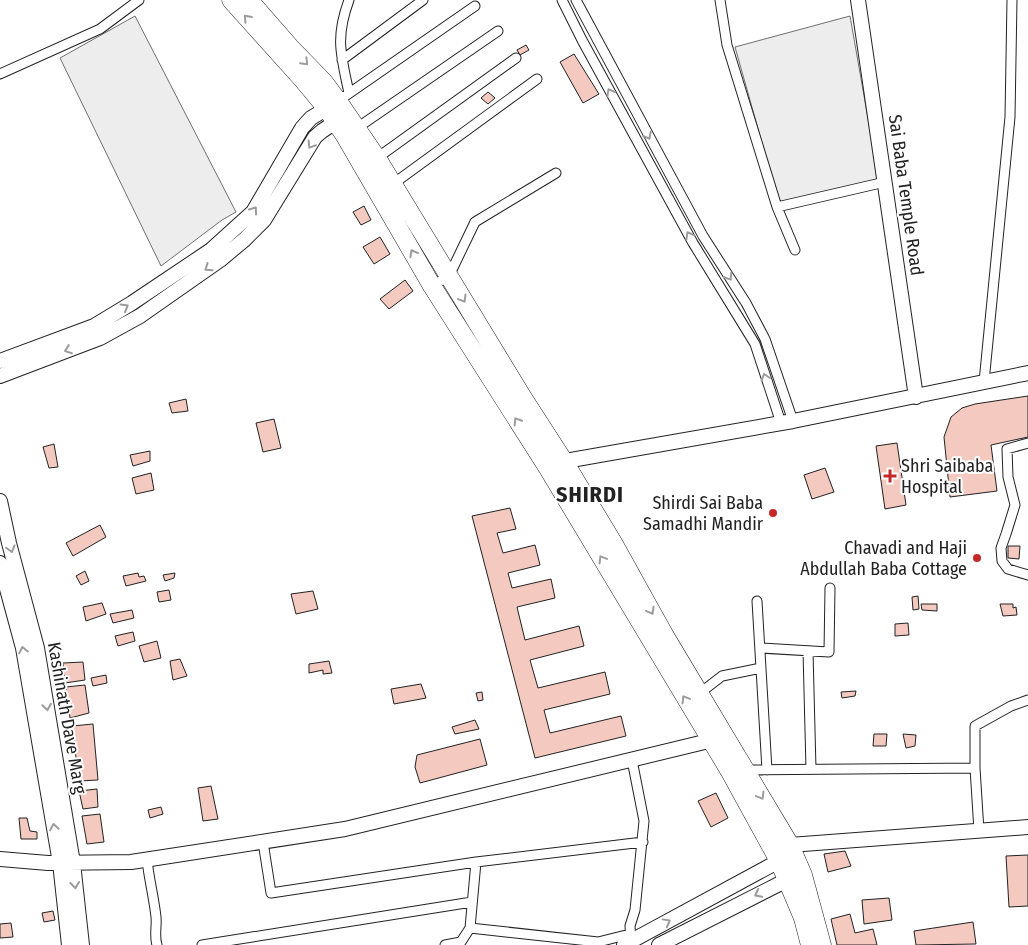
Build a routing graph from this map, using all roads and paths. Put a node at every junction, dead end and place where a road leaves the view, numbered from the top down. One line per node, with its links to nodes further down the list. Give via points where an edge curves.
1 (139, 0): 15 (street, via 100,29)
2 (231, 0): 17 (highway, one-way to 2, via 303,80)
3 (249, 0): 17 (highway, one-way to 17, via 323,81)
4 (349, 0): 14 (street, via 342,20)
5 (423, 0): 14 (street)
6 (562, 0): 31 (street, one-way to 6, via 755,344 693,243)
7 (576, 0): 31 (street, one-way to 31, via 703,236 765,339)
8 (720, 0): 22 (street, via 727,45)
9 (858, 0): 20 (street, Sai Baba Temple Road)
10 (1012, 0): 29 (street, via 1010,117)
11 (475, 6): 17 (street)
12 (498, 31): 17 (street)
13 (516, 58): 18 (street)
14 (342, 60): 17 (street)
15 (0, 74)
16 (537, 79): 21 (street)
17 (342, 111): 18 (highway); 25 (highway, one-way to 17); 26 (street, one-way to 17, via 94,326 211,250 253,212 310,118); 28 (street, one-way to 28, via 316,137 264,220 220,260 140,316 100,338)
18 (377, 158): 21 (highway)
19 (556, 173): 24 (street, via 474,222)
20 (885, 182): 22 (street); 30 (street, Sai Baba Temple Road)
21 (393, 184): 24 (highway)
22 (777, 207): 23 (street)
23 (795, 250)
24 (449, 276): 25 (street); 33 (highway, one-way to 33)
25 (432, 286): 34 (highway, one-way to 25)
26 (0, 361)
27 (1028, 373): 29 (street)
28 (0, 376)
29 (984, 382): 30 (street)
30 (916, 396): 31 (street)
31 (787, 422): 33 (street)
32 (1028, 444): 37 (street, via 1006,449 1015,505 1000,548 1002,561 1008,569)
33 (565, 463): 34 (street); 43 (highway, one-way to 43)
34 (549, 470): 45 (highway, one-way to 34)
35 (0, 501): 60 (street, Kashinath Dave Marg, one-way to 60, via 37,648)
36 (0, 563): 60 (street, Kashinath Dave Marg, one-way to 36, via 23,648)
37 (1028, 575)
38 (830, 588): 41 (street, via 829,652)
39 (756, 601): 40 (street)
40 (760, 648): 41 (street); 42 (street)
41 (808, 651): 48 (street)
42 (761, 668): 43 (street, via 722,676); 50 (street)
43 (700, 693): 45 (highway)
44 (1028, 700): 47 (street, via 975,726)
45 (718, 739): 46 (street); 49 (highway); 56 (highway)
46 (632, 760): 53 (street, via 345,829); 54 (street, via 644,821)
47 (975, 768): 48 (street); 52 (street)
48 (811, 769): 50 (street)
49 (745, 770): 50 (street); 55 (highway, one-way to 55)
50 (767, 770)
51 (1028, 827): 52 (street)
52 (979, 831): 55 (street)
53 (263, 842): 58 (street); 59 (street, via 271,893)
54 (643, 842): 59 (street); 66 (street)
55 (790, 845): 56 (street); 61 (highway)
56 (776, 856): 61 (highway); 63 (street)
57 (0, 858): 60 (street)
58 (147, 860): 60 (street); 70 (street)
59 (476, 862): 62 (street)
60 (66, 863): 68 (street, Kashinath Dave Marg); 69 (street, Kashinath Dave Marg, one-way to 69)
61 (795, 877): 64 (street, one-way to 64); 74 (highway); 75 (highway)
62 (472, 902): 65 (street); 71 (street)
63 (689, 910): 64 (street); 66 (street, one-way to 63)
64 (696, 926): 73 (street)
65 (470, 928): 66 (street, via 598,942); 67 (street)
66 (630, 941)
67 (460, 944): 72 (street)
68 (69, 945)
69 (82, 945)
70 (157, 945)
71 (202, 945)
72 (445, 945)
73 (659, 945)
74 (810, 945)
75 (822, 945)

